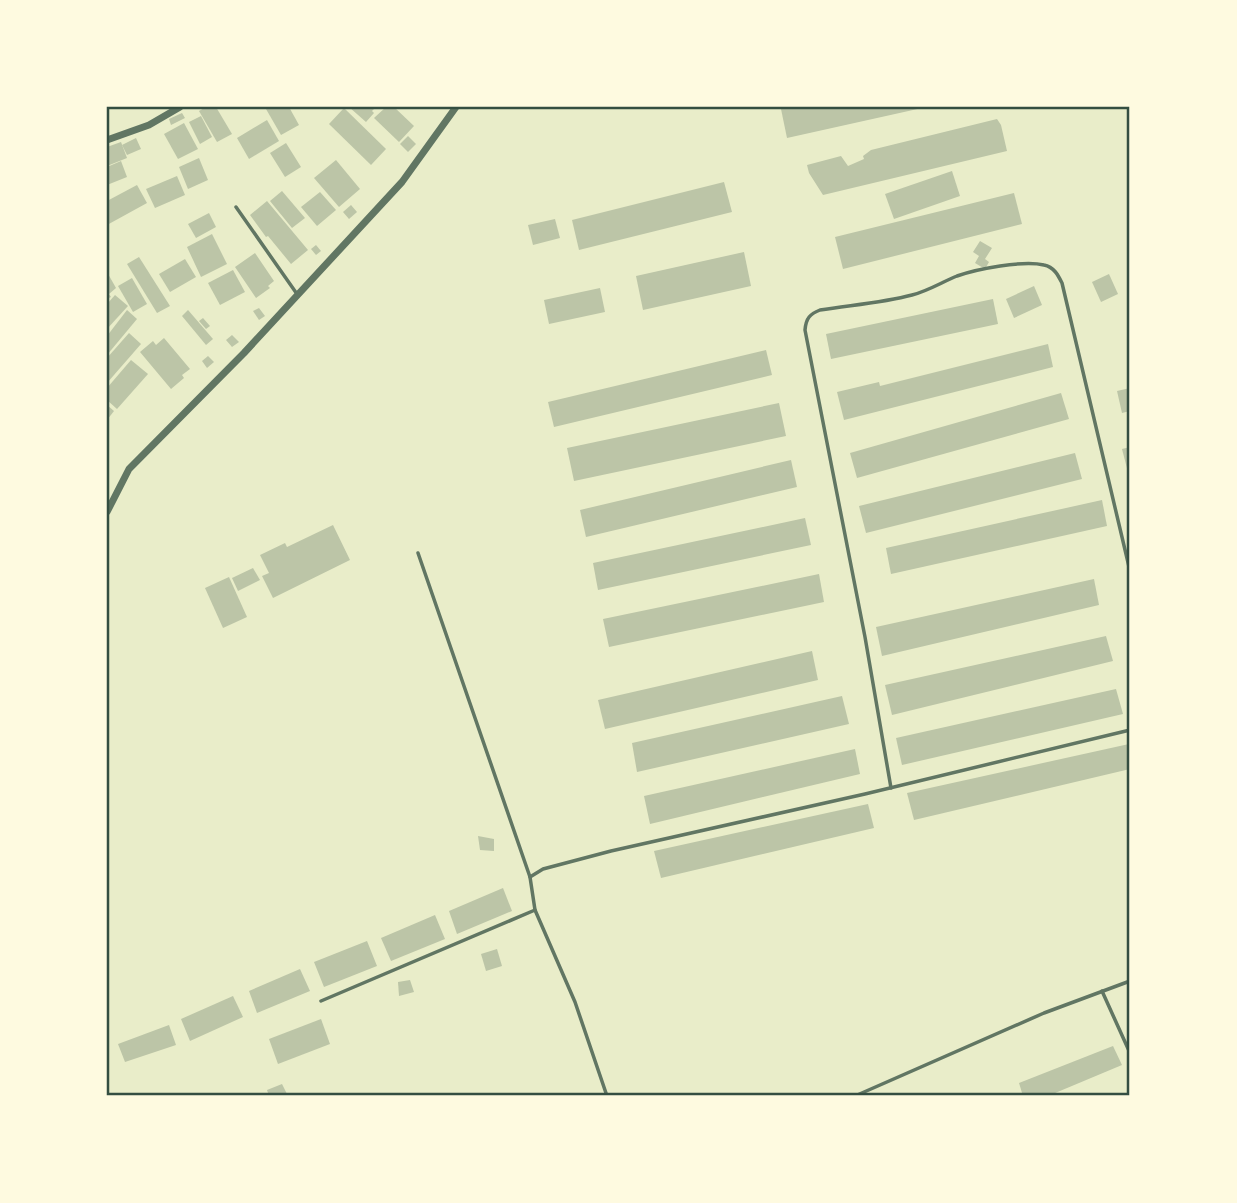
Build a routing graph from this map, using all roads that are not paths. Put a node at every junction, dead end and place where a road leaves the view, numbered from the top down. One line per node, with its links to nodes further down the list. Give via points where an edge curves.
1 (180, 107): 3 (street, via 149,125)
2 (456, 107): 5 (street, via 402,182)
3 (107, 140)
4 (236, 207): 5 (lane)
5 (298, 295): 6 (street, via 129,468)
6 (107, 512)
7 (418, 553): 11 (lane)
8 (1130, 571): 10 (lane, via 1062,283 1052,268 1043,264 1002,266 967,273 909,296 812,313 805,330)
9 (1130, 730): 10 (lane)
10 (891, 788): 11 (lane, via 611,851 543,869)
11 (530, 877): 12 (lane)
12 (535, 910): 15 (lane); 17 (lane, via 575,1002)
13 (1130, 981): 14 (lane)
14 (1102, 991): 16 (lane); 18 (lane)
15 (321, 1000)
16 (1130, 1053)
17 (607, 1096)
18 (855, 1096)

